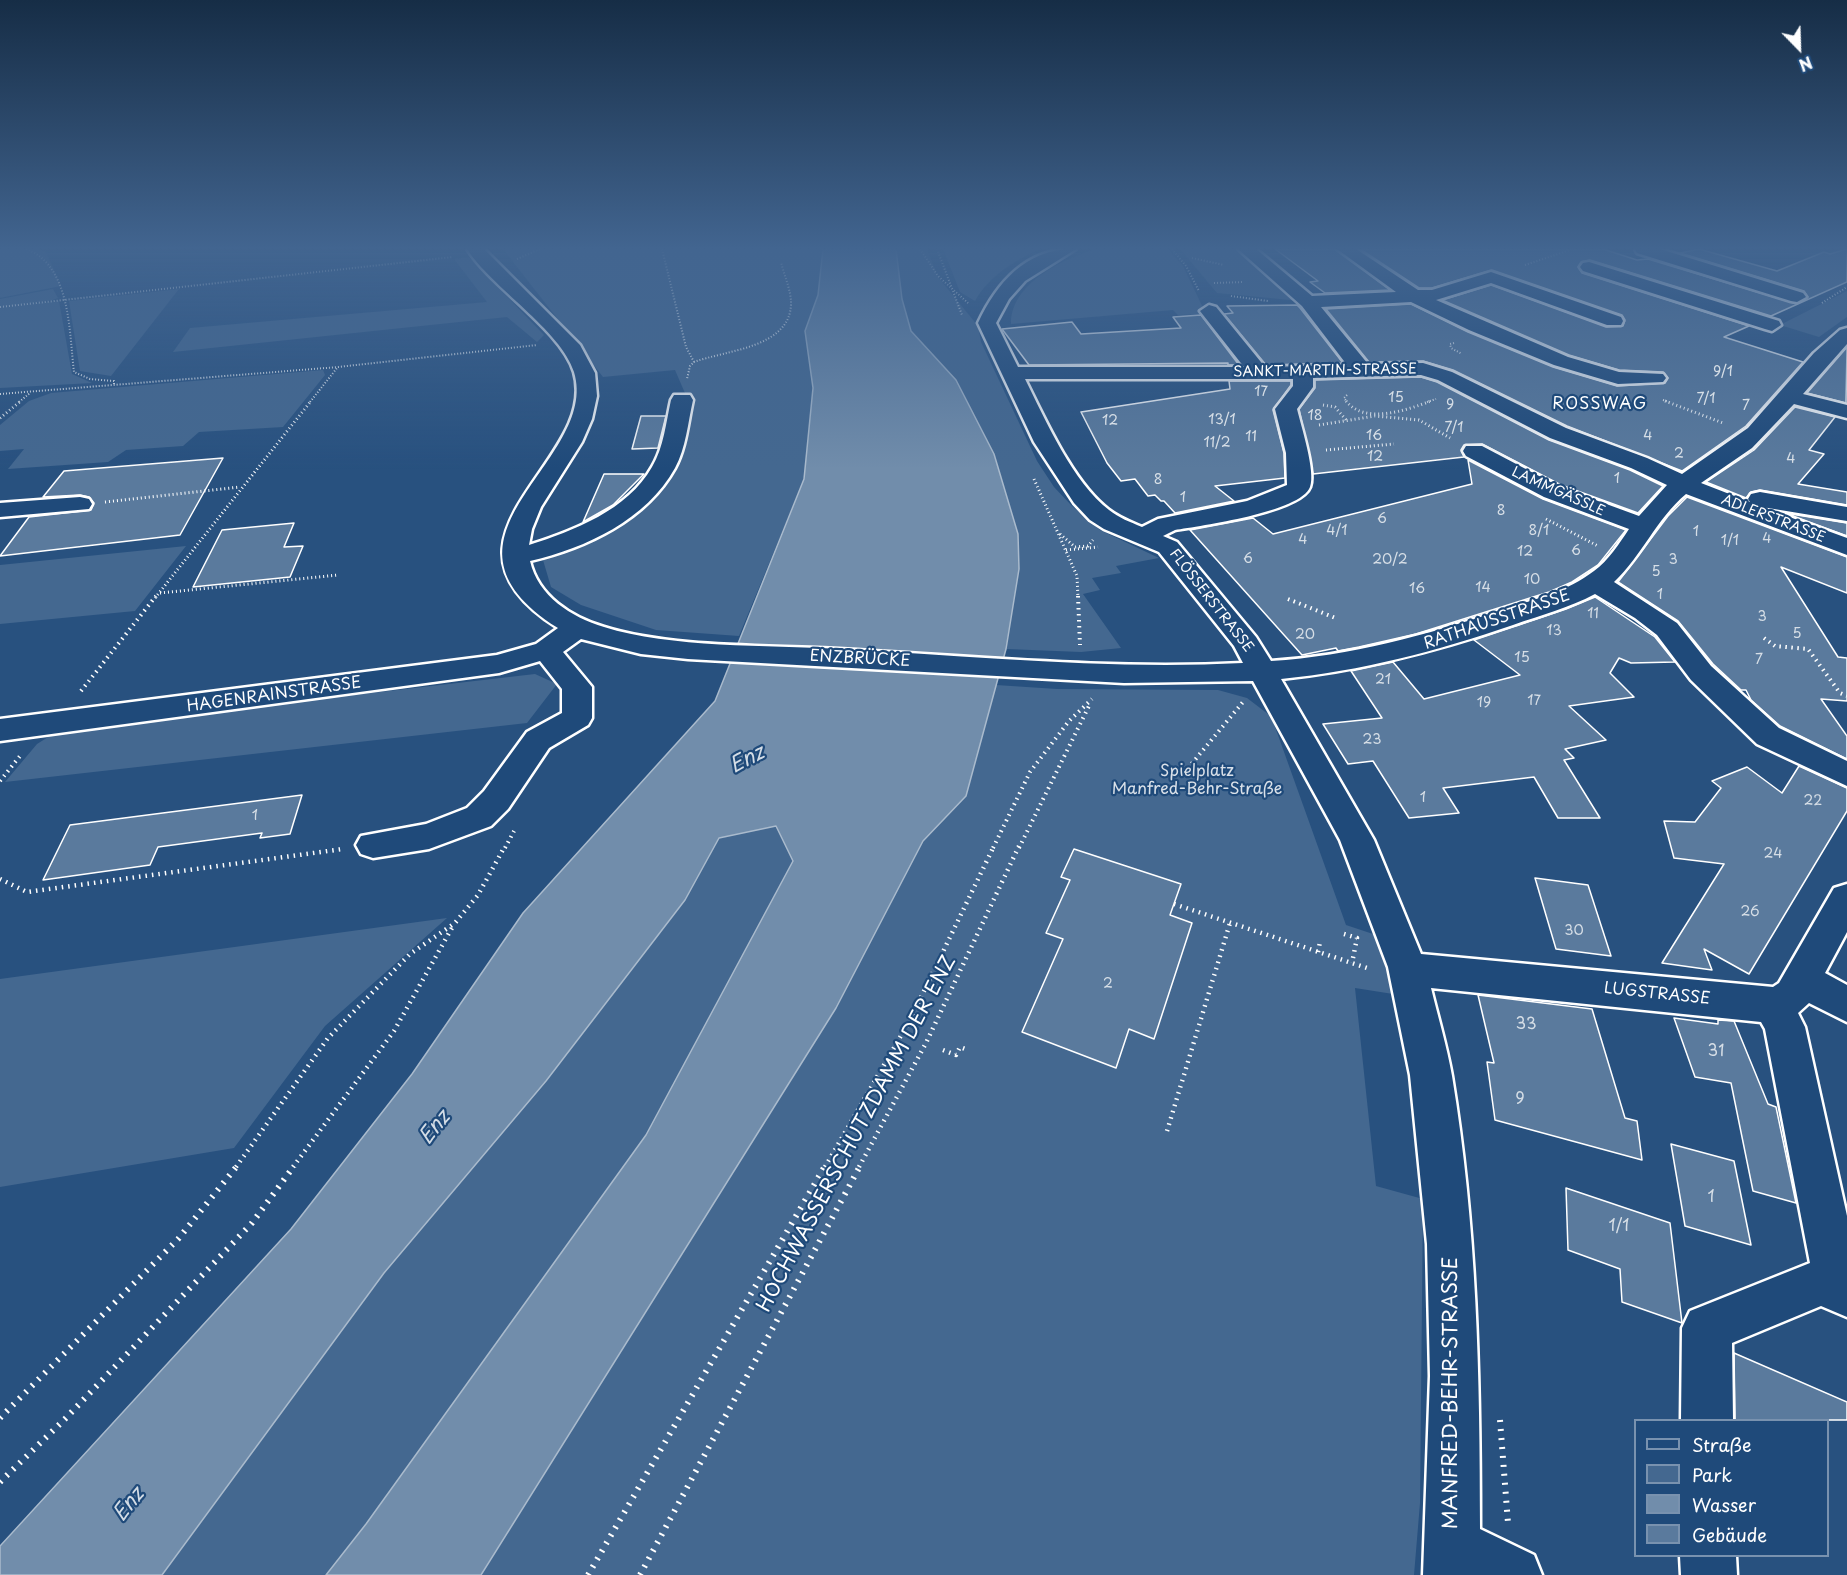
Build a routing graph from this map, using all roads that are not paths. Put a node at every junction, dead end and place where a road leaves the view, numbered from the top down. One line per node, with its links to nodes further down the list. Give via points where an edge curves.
1 (548, 322): 25 (street, via 577,355 588,390 572,440 524,517)
2 (987, 322): 10 (street, FLÖSSERSTRASSE)
3 (1218, 322): 11 (street)
4 (1324, 322): 9 (street)
5 (1469, 322): 13 (street, via 1591,372 1625,379)
6 (1764, 322): 7 (street)
7 (1772, 325)
8 (1847, 334): 14 (street, RATHAUSSTRASSE)
9 (1362, 370): 12 (street, SANKT-MARTIN-STRASSE); 18 (street, SANKT-MARTIN-STRASSE, via 1411,368 1438,374 1530,421)
10 (1012, 373): 11 (street, SANKT-MARTIN-STRASSE); 23 (street, FLÖSSERSTRASSE, via 1045,442 1083,498 1108,521)
11 (1259, 373): 12 (street, SANKT-MARTIN-STRASSE)
12 (1303, 373): 23 (street, via 1303,387 1286,409 1297,453 1296,490 1211,516 1163,525)
13 (1656, 378)
14 (1787, 396): 16 (street); 18 (street, RATHAUSSTRASSE, via 1755,434)
15 (682, 400): 25 (street, via 669,457 643,493 614,516 575,538)
16 (1847, 412)
17 (1474, 451): 22 (street, LAMMGÄSSLE, via 1552,492)
18 (1692, 488): 21 (street, ADLERSTRASSE); 22 (street, RATHAUSSTRASSE, via 1659,506); 24 (street, ADLERSTRASSE)
19 (80, 504): 20 (street)
20 (0, 510)
21 (1847, 514)
22 (1644, 526): 26 (street, RATHAUSSTRASSE, via 1624,555)
23 (1145, 537): 30 (street, FLÖSSERSTRASSE, via 1172,550 1246,644)
24 (1847, 547)
25 (516, 556): 27 (street, ENZBRÜCKE, via 523,579 534,594)
26 (1596, 583): 30 (street, RATHAUSSTRASSE, via 1565,598 1433,644); 32 (street, via 1667,629 1701,673 1768,736)
27 (579, 627): 28 (street, HAGENRAINSTRASSE); 29 (street, ENZBRÜCKE, via 631,643 688,650)
28 (546, 650): 31 (street, HAGENRAINSTRASSE, via 499,664); 33 (street, via 577,687 577,718 538,740 496,800 479,817 429,836)
29 (1031, 669): 30 (street, RATHAUSSTRASSE, via 1151,673)
30 (1255, 685): 35 (street, MANFRED-BEHR-STRASSE, via 1357,840)
31 (0, 730)
32 (1847, 774)
33 (374, 845)
34 (1847, 898): 36 (street)
35 (1393, 969): 36 (street, LUGSTRASSE); 41 (street, MANFRED-BEHR-STRASSE, via 1431,1075 1450,1244 1455,1376)
36 (1787, 993): 37 (street); 38 (street, via 1785,1027)
37 (1847, 1005)
38 (1843, 1291): 39 (street, via 1822,1282 1707,1328)
39 (1707, 1419)
40 (1708, 1557): 43 (street)
41 (1451, 1560): 42 (street)
42 (1514, 1575)
43 (1708, 1575)

